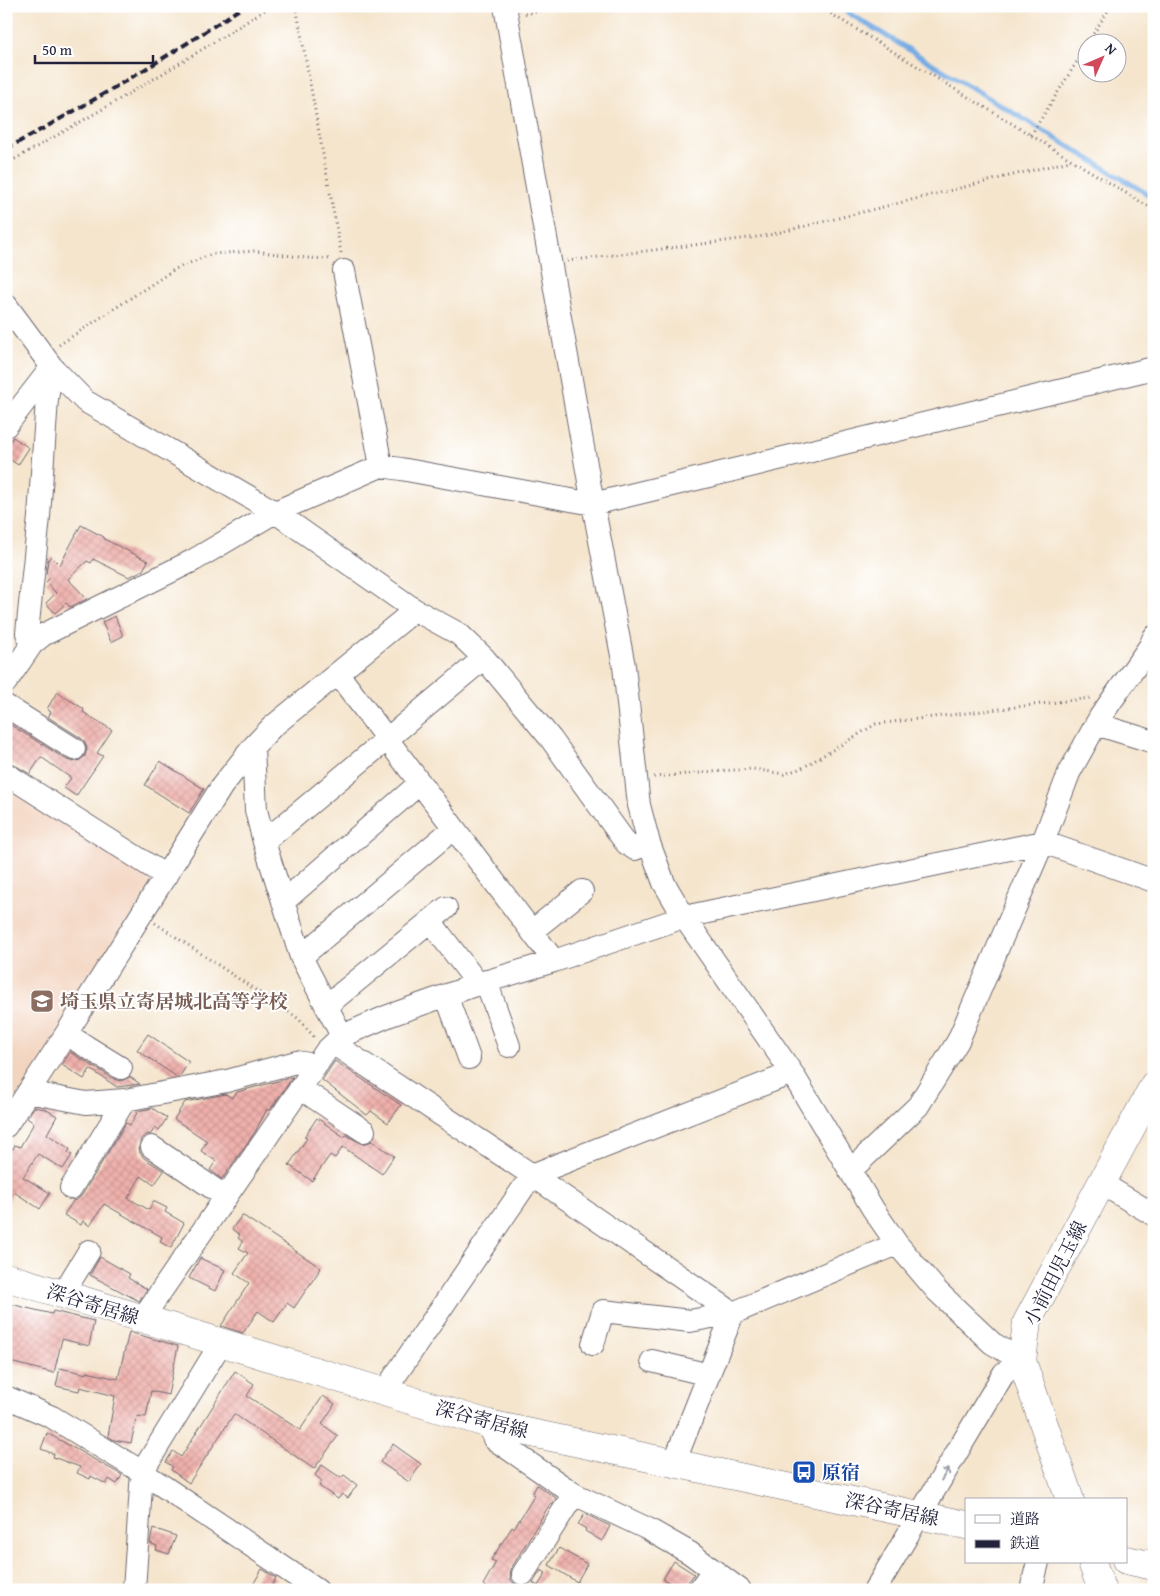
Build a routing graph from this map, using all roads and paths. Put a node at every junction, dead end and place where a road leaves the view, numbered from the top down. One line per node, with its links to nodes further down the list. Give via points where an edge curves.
1 (271, 6): 11 (path, via 128,96)
2 (296, 6): 14 (path)
3 (563, 6): 6 (path)
4 (818, 6): 9 (path)
5 (1110, 6): 7 (path)
6 (506, 12): 13 (street)
7 (1095, 32)
8 (1078, 59): 9 (path)
9 (1031, 135): 10 (path)
10 (1070, 161): 12 (path); 13 (path, via 764,236)
11 (6, 164)
12 (1154, 210)
13 (550, 263): 20 (street)
14 (343, 264): 16 (path, via 255,251 212,254 175,269); 19 (street)
15 (6, 304): 16 (street)
16 (48, 361): 18 (street, via 30,398); 21 (street, via 85,401); 24 (street, via 40,517 27,633)
17 (1154, 368): 20 (street)
18 (6, 426)
19 (381, 466): 20 (street); 21 (street)
20 (593, 504): 36 (street, via 624,666)
21 (275, 512): 22 (street); 24 (street, via 194,560 43,635)
22 (415, 610): 25 (street, via 459,634); 26 (street)
23 (1154, 637): 28 (street)
24 (20, 652): 27 (street)
25 (484, 658): 31 (street); 41 (street, via 551,739 626,843 635,849)
26 (338, 674): 31 (street); 33 (street, via 272,727)
27 (6, 682)
28 (1112, 700): 30 (street); 36 (path, via 1098,697 876,724 802,768 784,774 753,769)
29 (6, 706): 34 (street)
30 (1096, 724): 32 (street); 40 (street, via 1069,773)
31 (387, 740): 37 (street); 39 (street)
32 (1154, 742)
33 (253, 747): 39 (street, via 256,810); 42 (street, via 222,786)
34 (74, 749)
35 (6, 774): 42 (street)
36 (636, 779): 41 (street)
37 (420, 783): 38 (street); 45 (street)
38 (454, 828): 48 (street); 49 (street)
39 (264, 842): 45 (street)
40 (1043, 842): 43 (street); 47 (street); 67 (street, via 958,1041 918,1106)
41 (649, 843): 47 (street, via 664,882)
42 (166, 876): 46 (street)
43 (1154, 881)
44 (582, 891): 48 (street)
45 (283, 902): 49 (street)
46 (142, 914): 54 (street); 56 (path, via 299,1019)
47 (684, 917): 50 (street); 59 (street)
48 (532, 931): 50 (street)
49 (301, 957): 53 (street)
50 (554, 960): 51 (street)
51 (482, 982): 52 (street); 53 (street, via 438,914); 55 (street)
52 (446, 995): 56 (street, via 388,1016); 57 (street)
53 (326, 1006): 56 (street)
54 (66, 1034): 58 (street); 62 (street)
55 (509, 1046)
56 (329, 1049): 61 (street); 63 (street, via 228,1081); 68 (street)
57 (469, 1058)
58 (121, 1068)
59 (792, 1073): 67 (street); 68 (street)
60 (1154, 1085): 69 (main road, 小前田児玉線)
61 (300, 1088): 65 (street); 71 (street)
62 (28, 1092): 63 (street, via 86,1103); 64 (street)
63 (125, 1100): 70 (street)
64 (6, 1126)
65 (364, 1131)
66 (152, 1147): 71 (street)
67 (850, 1171): 73 (street)
68 (532, 1175): 77 (street); 84 (street)
69 (1101, 1183): 72 (street); 82 (main road, 小前田児玉線, via 1026,1322)
70 (71, 1188)
71 (226, 1197): 78 (street)
72 (1154, 1215)
73 (897, 1244): 77 (street); 82 (street, via 937,1291 992,1344)
74 (89, 1251): 76 (street)
75 (6, 1277): 76 (main road, 深谷寄居線)
76 (62, 1295): 78 (main road, 深谷寄居線)
77 (733, 1313): 80 (street, via 690,1321 603,1311); 83 (street)
78 (142, 1320): 79 (main road, 深谷寄居線)
79 (221, 1343): 84 (main road, 深谷寄居線); 88 (street)
80 (593, 1344)
81 (652, 1360): 83 (street)
82 (1022, 1361): 90 (main road, 小前田児玉線); 91 (street, one-way to 82, via 1004,1373)
83 (709, 1375): 87 (street)
84 (384, 1392): 86 (main road, 深谷寄居線)
85 (6, 1397): 88 (street, via 52,1417)
86 (489, 1424): 87 (main road, 深谷寄居線); 89 (street, via 494,1439)
87 (674, 1463): 91 (main road, 深谷寄居線)
88 (142, 1472): 99 (street); 100 (street)
89 (574, 1494): 97 (street, via 648,1530); 98 (street)
90 (1069, 1498)
91 (920, 1516): 92 (main road, 深谷寄居線); 103 (street)
92 (965, 1525)
93 (1128, 1560): 96 (main road)
94 (1038, 1564): 104 (street)
95 (1093, 1564): 105 (main road)
96 (1154, 1566)
97 (713, 1570): 101 (street); 102 (street)
98 (523, 1574)
99 (134, 1590)
100 (317, 1590)
101 (699, 1590)
102 (740, 1590)
103 (875, 1590)
104 (1031, 1590)
105 (1102, 1590)

